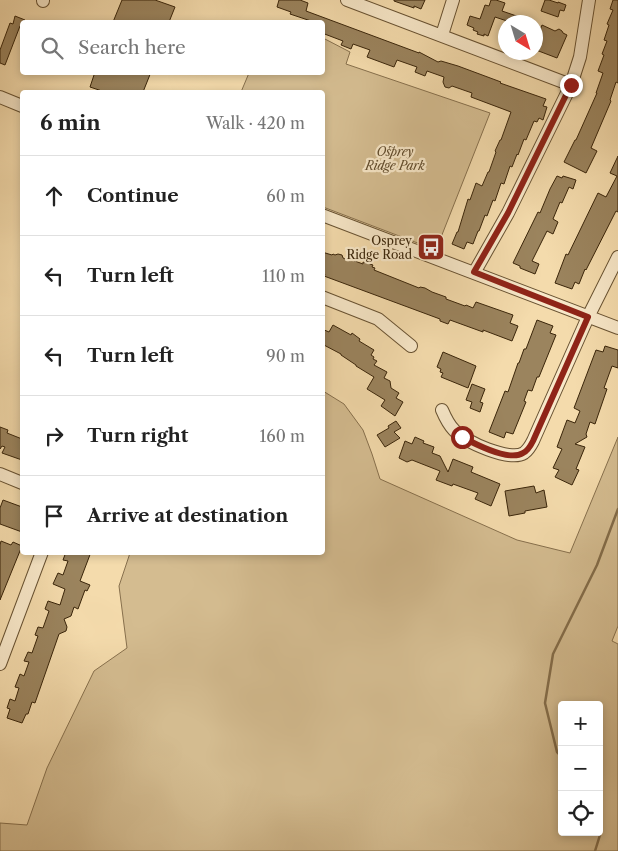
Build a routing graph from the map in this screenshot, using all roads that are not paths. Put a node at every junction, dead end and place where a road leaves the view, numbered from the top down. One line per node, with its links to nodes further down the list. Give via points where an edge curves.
1 (347, 0): 4 (street)
2 (453, 0): 4 (street)
3 (590, 0): 5 (street, via 580,57)
4 (442, 35): 5 (street)
5 (571, 85): 10 (street, via 508,213)
6 (0, 98): 7 (street)
7 (20, 105)
8 (325, 217): 10 (street)
9 (618, 257): 12 (street)
10 (474, 272): 12 (street)
11 (325, 298): 14 (street, via 378,319)
12 (588, 317): 13 (street); 15 (street, via 533,441 523,454 507,455 471,442 455,431)
13 (618, 328)
14 (410, 346)
15 (442, 410)
16 (0, 474): 17 (street)
17 (20, 482)
18 (41, 555): 19 (street)
19 (0, 664)

